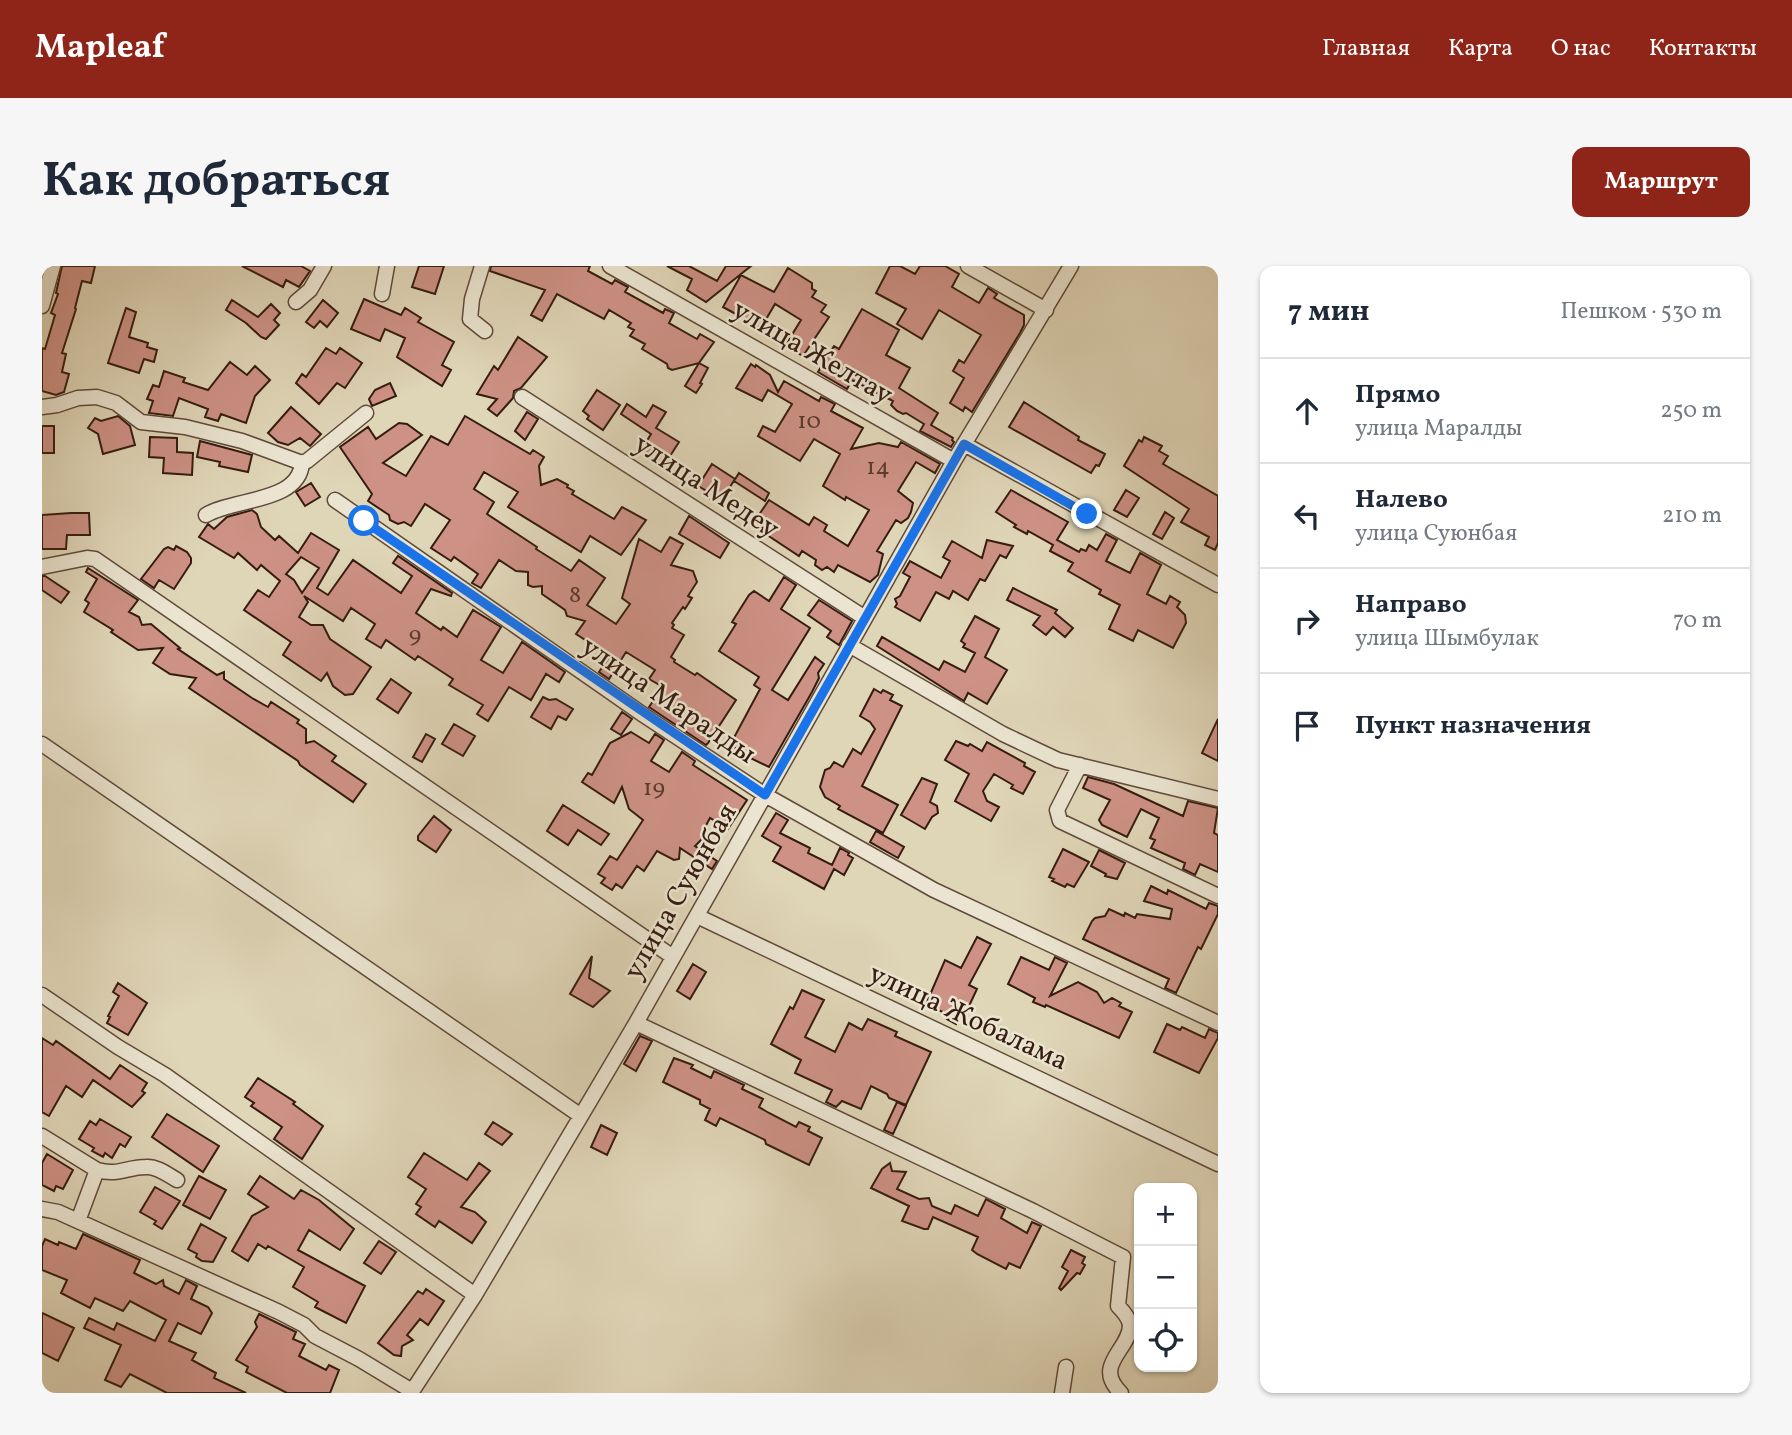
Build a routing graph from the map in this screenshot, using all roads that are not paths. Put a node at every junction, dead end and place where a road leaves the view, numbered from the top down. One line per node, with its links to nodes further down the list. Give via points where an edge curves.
1 (53, 266): 10 (street)
2 (324, 266): 9 (street, via 310,290)
3 (387, 266): 8 (street)
4 (482, 266): 12 (street, via 470,318)
5 (610, 266): 17 (street, улица Желтау)
6 (968, 266): 11 (street)
7 (1072, 266): 11 (street, улица Суюнбая)
8 (382, 294)
9 (296, 302)
10 (42, 306)
11 (1046, 310): 16 (street, улица Суюнбая)
12 (485, 331)
13 (522, 397): 23 (street, улица Медеу)
14 (42, 407): 18 (street, via 97,397 116,403 141,422 185,426 242,440)
15 (366, 413): 18 (street)
16 (964, 444): 17 (street, улица Суюнбая); 22 (street)
17 (954, 461): 23 (street, улица Суюнбая)
18 (302, 463): 20 (street, via 295,481 285,490)
19 (335, 500): 27 (street, улица Маралды)
20 (206, 514)
21 (42, 567): 31 (street, via 95,559)
22 (1218, 585)
23 (865, 618): 24 (street, улица Суюнбая)
24 (849, 645): 26 (street, via 1003,734 1058,760); 27 (street, улица Суюнбая)
25 (42, 744): 35 (street)
26 (1080, 765): 28 (street); 29 (street, via 1057,810 1060,821)
27 (765, 795): 30 (street, улица Суюнбая); 34 (street, улица Маралды, via 934,890)
28 (1218, 799)
29 (1218, 896)
30 (696, 916): 31 (street, улица Суюнбая); 37 (street, улица Жобалама)
31 (673, 957): 33 (street, улица Суюнбая)
32 (42, 995): 42 (street, via 165,1075)
33 (636, 1023): 35 (street, улица Суюнбая); 46 (street, via 1123,1257 1118,1306 1130,1329 1110,1374)
34 (1218, 1023)
35 (581, 1116): 42 (street, улица Суюнбая)
36 (42, 1136): 38 (street)
37 (1218, 1164)
38 (97, 1170): 39 (street, via 121,1173 147,1166); 41 (street)
39 (177, 1180)
40 (42, 1209): 41 (street)
41 (78, 1221): 44 (street, via 279,1312)
42 (475, 1294): 44 (street, улица Суюнбая)
43 (1066, 1367): 45 (street)
44 (411, 1392)
45 (1062, 1393)
46 (1121, 1393)

